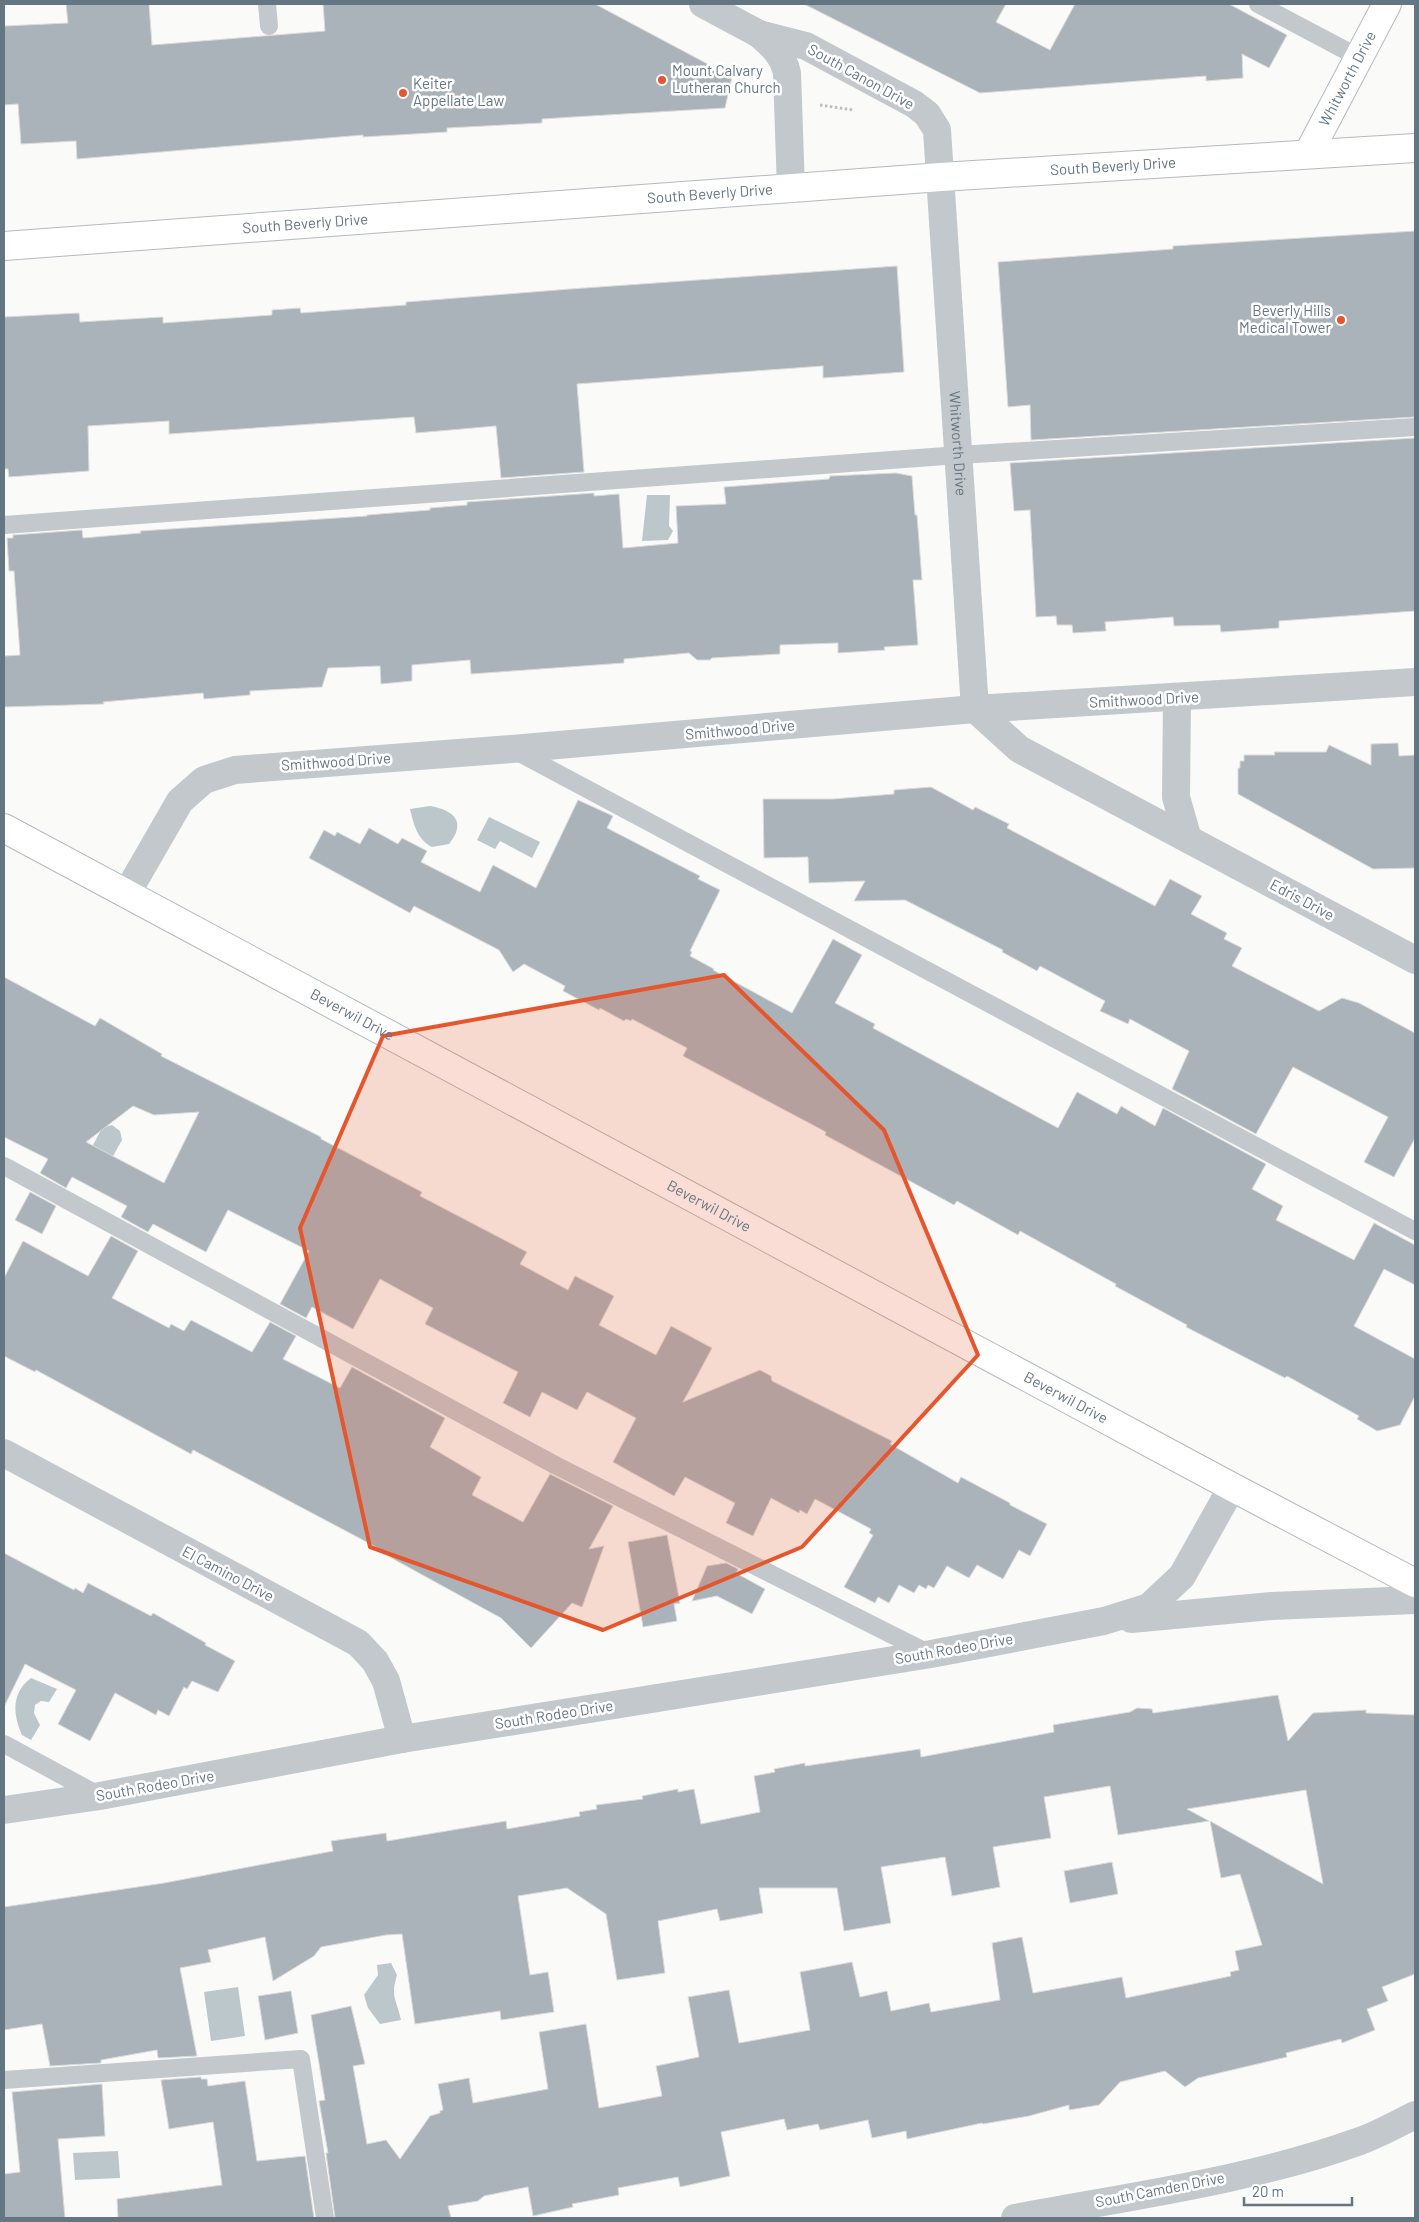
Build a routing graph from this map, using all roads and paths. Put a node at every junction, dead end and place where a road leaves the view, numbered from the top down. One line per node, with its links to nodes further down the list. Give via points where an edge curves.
1 (267, 4): 5 (lane)
2 (703, 4): 6 (street, South Canon Drive)
3 (1258, 4): 7 (lane)
4 (1387, 4): 7 (street, Whitworth Drive)
5 (269, 26)
6 (759, 34): 10 (street, South Canon Drive, via 806,46 927,114 937,130); 11 (street, South Canon Drive, via 780,54 787,73)
7 (1358, 57): 9 (street, Whitworth Drive)
8 (1415, 148): 9 (street, South Beverly Drive)
9 (1308, 154): 10 (street, South Beverly Drive)
10 (941, 177): 11 (street, South Beverly Drive); 14 (street, Whitworth Drive)
11 (791, 188): 12 (street, South Beverly Drive)
12 (4, 246)
13 (1415, 426): 14 (lane)
14 (959, 455): 15 (lane); 18 (street, Whitworth Drive)
15 (4, 525)
16 (1415, 682): 17 (street, Smithwood Drive)
17 (1177, 698): 18 (street, Smithwood Drive); 21 (street, via 1176,797)
18 (975, 709): 19 (street, Smithwood Drive); 21 (street, Edris Drive, via 1019,749)
19 (512, 749): 22 (street, Smithwood Drive, via 235,770 204,780 180,801); 25 (lane)
20 (4, 828): 22 (street, Beverwil Drive)
21 (1188, 839): 23 (street, Edris Drive)
22 (127, 893): 27 (street, Beverwil Drive)
23 (1415, 960)
24 (4, 1166): 31 (lane, via 555,1466)
25 (1415, 1231)
26 (4, 1452): 32 (street, El Camino Drive, via 358,1644 375,1660 386,1681)
27 (1232, 1487): 28 (street, Beverwil Drive); 30 (street, South Rodeo Drive, via 1182,1576 1149,1607)
28 (1415, 1583)
29 (1415, 1600): 30 (street, South Rodeo Drive, via 1272,1606)
30 (1104, 1621): 31 (street, South Rodeo Drive)
31 (931, 1654): 32 (street, South Rodeo Drive)
32 (402, 1739): 34 (street, South Rodeo Drive)
33 (4, 1744): 34 (lane)
34 (100, 1796): 35 (street, South Rodeo Drive)
35 (4, 1810)
36 (4, 2080): 38 (lane, via 301,2059)
37 (1415, 2115): 39 (street, South Camden Drive, via 1362,2140 1293,2163)
38 (325, 2218)
39 (1015, 2218)

